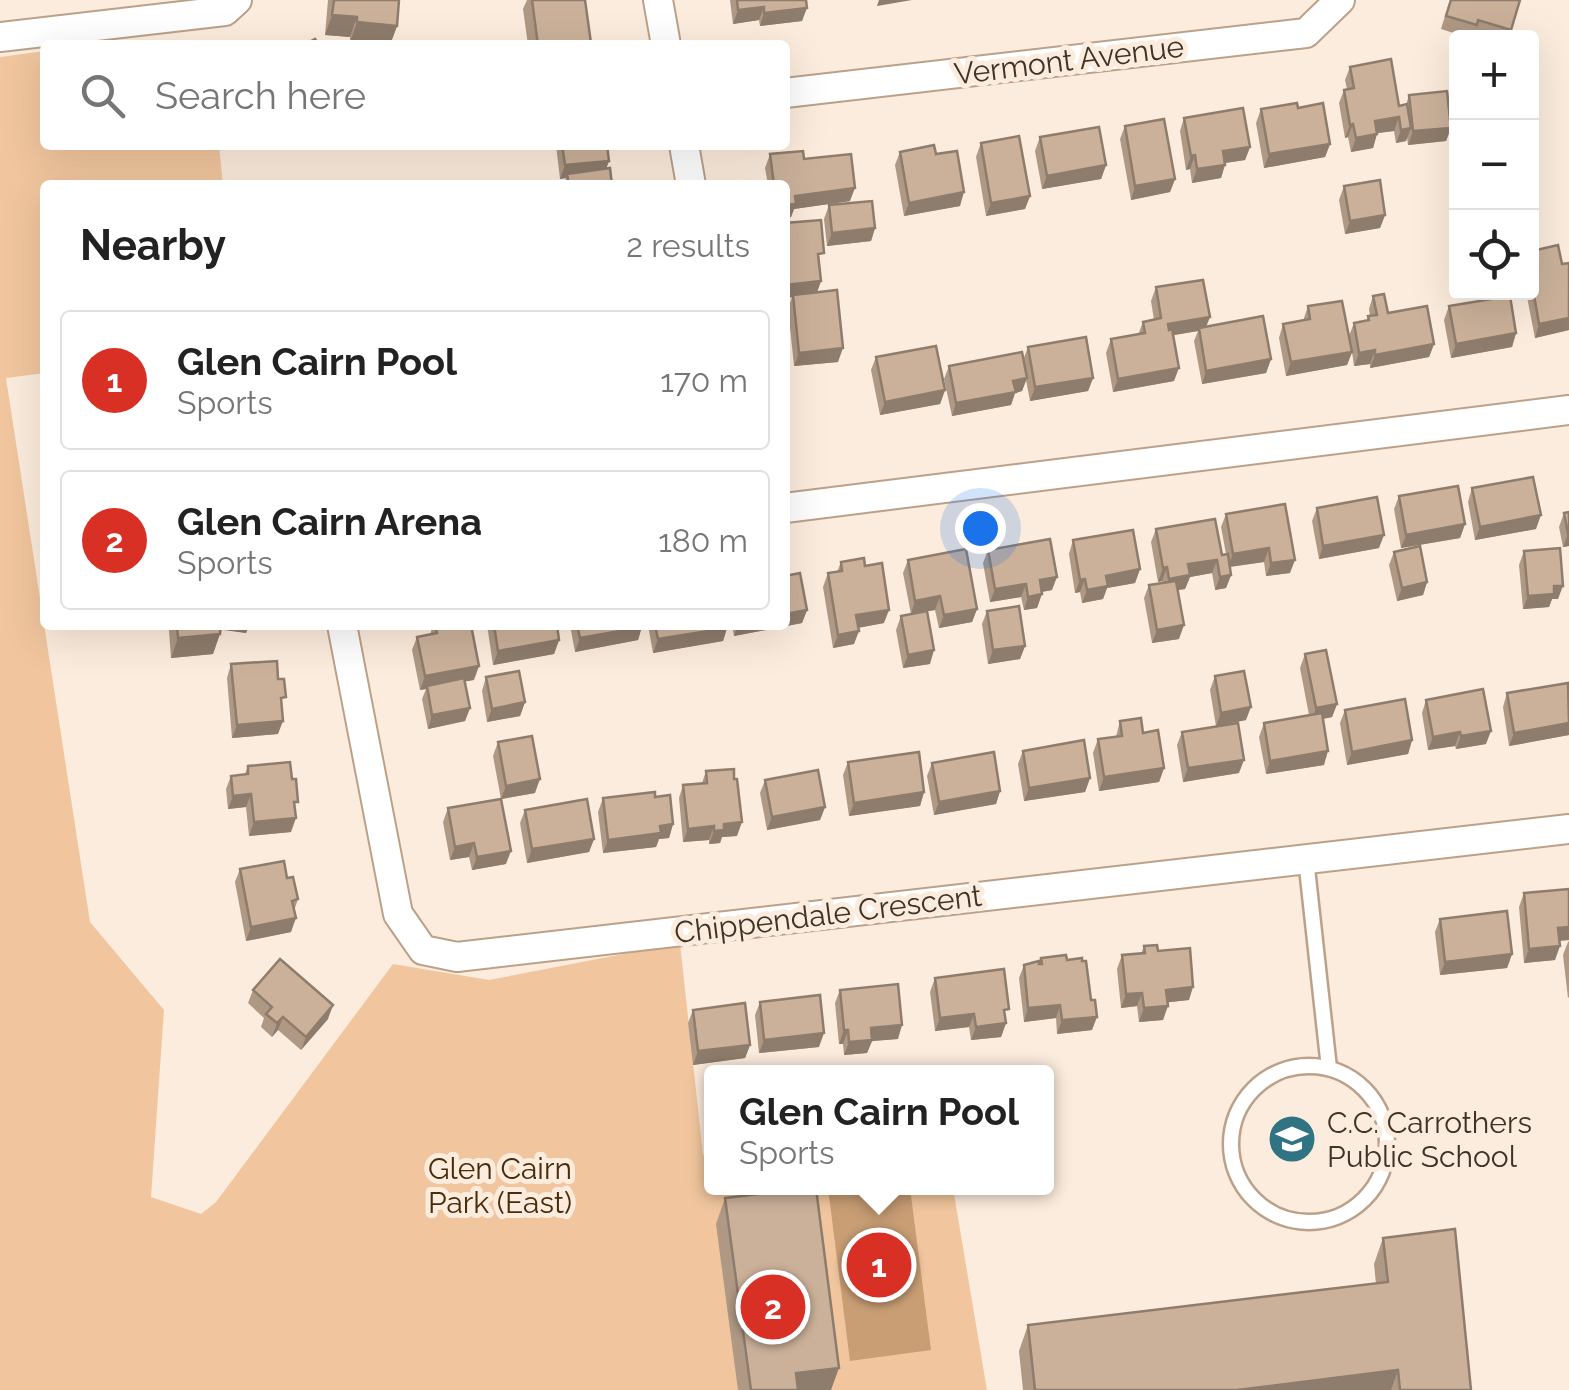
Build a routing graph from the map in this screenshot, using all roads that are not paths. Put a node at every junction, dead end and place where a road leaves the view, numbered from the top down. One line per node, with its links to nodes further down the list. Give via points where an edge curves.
1 (237, 0): 4 (street, via 225,11)
2 (658, 0): 5 (street)
3 (1340, 0): 6 (street, Vermont Avenue, via 1306,33)
4 (0, 37)
5 (665, 40)
6 (790, 92)
7 (685, 150): 8 (street)
8 (690, 180)
9 (1569, 410): 10 (street)
10 (790, 507)
11 (343, 630): 13 (street, Chippendale Crescent, via 398,914 423,950 457,957)
12 (1569, 829): 13 (street, Chippendale Crescent)
13 (1306, 859): 14 (lane)
14 (1329, 1068): 14 (lane, via 1354,1079 1378,1105 1387,1160 1372,1192 1352,1210 1328,1221 1274,1215 1240,1183 1230,1142 1236,1115 1272,1074 1298,1066)

